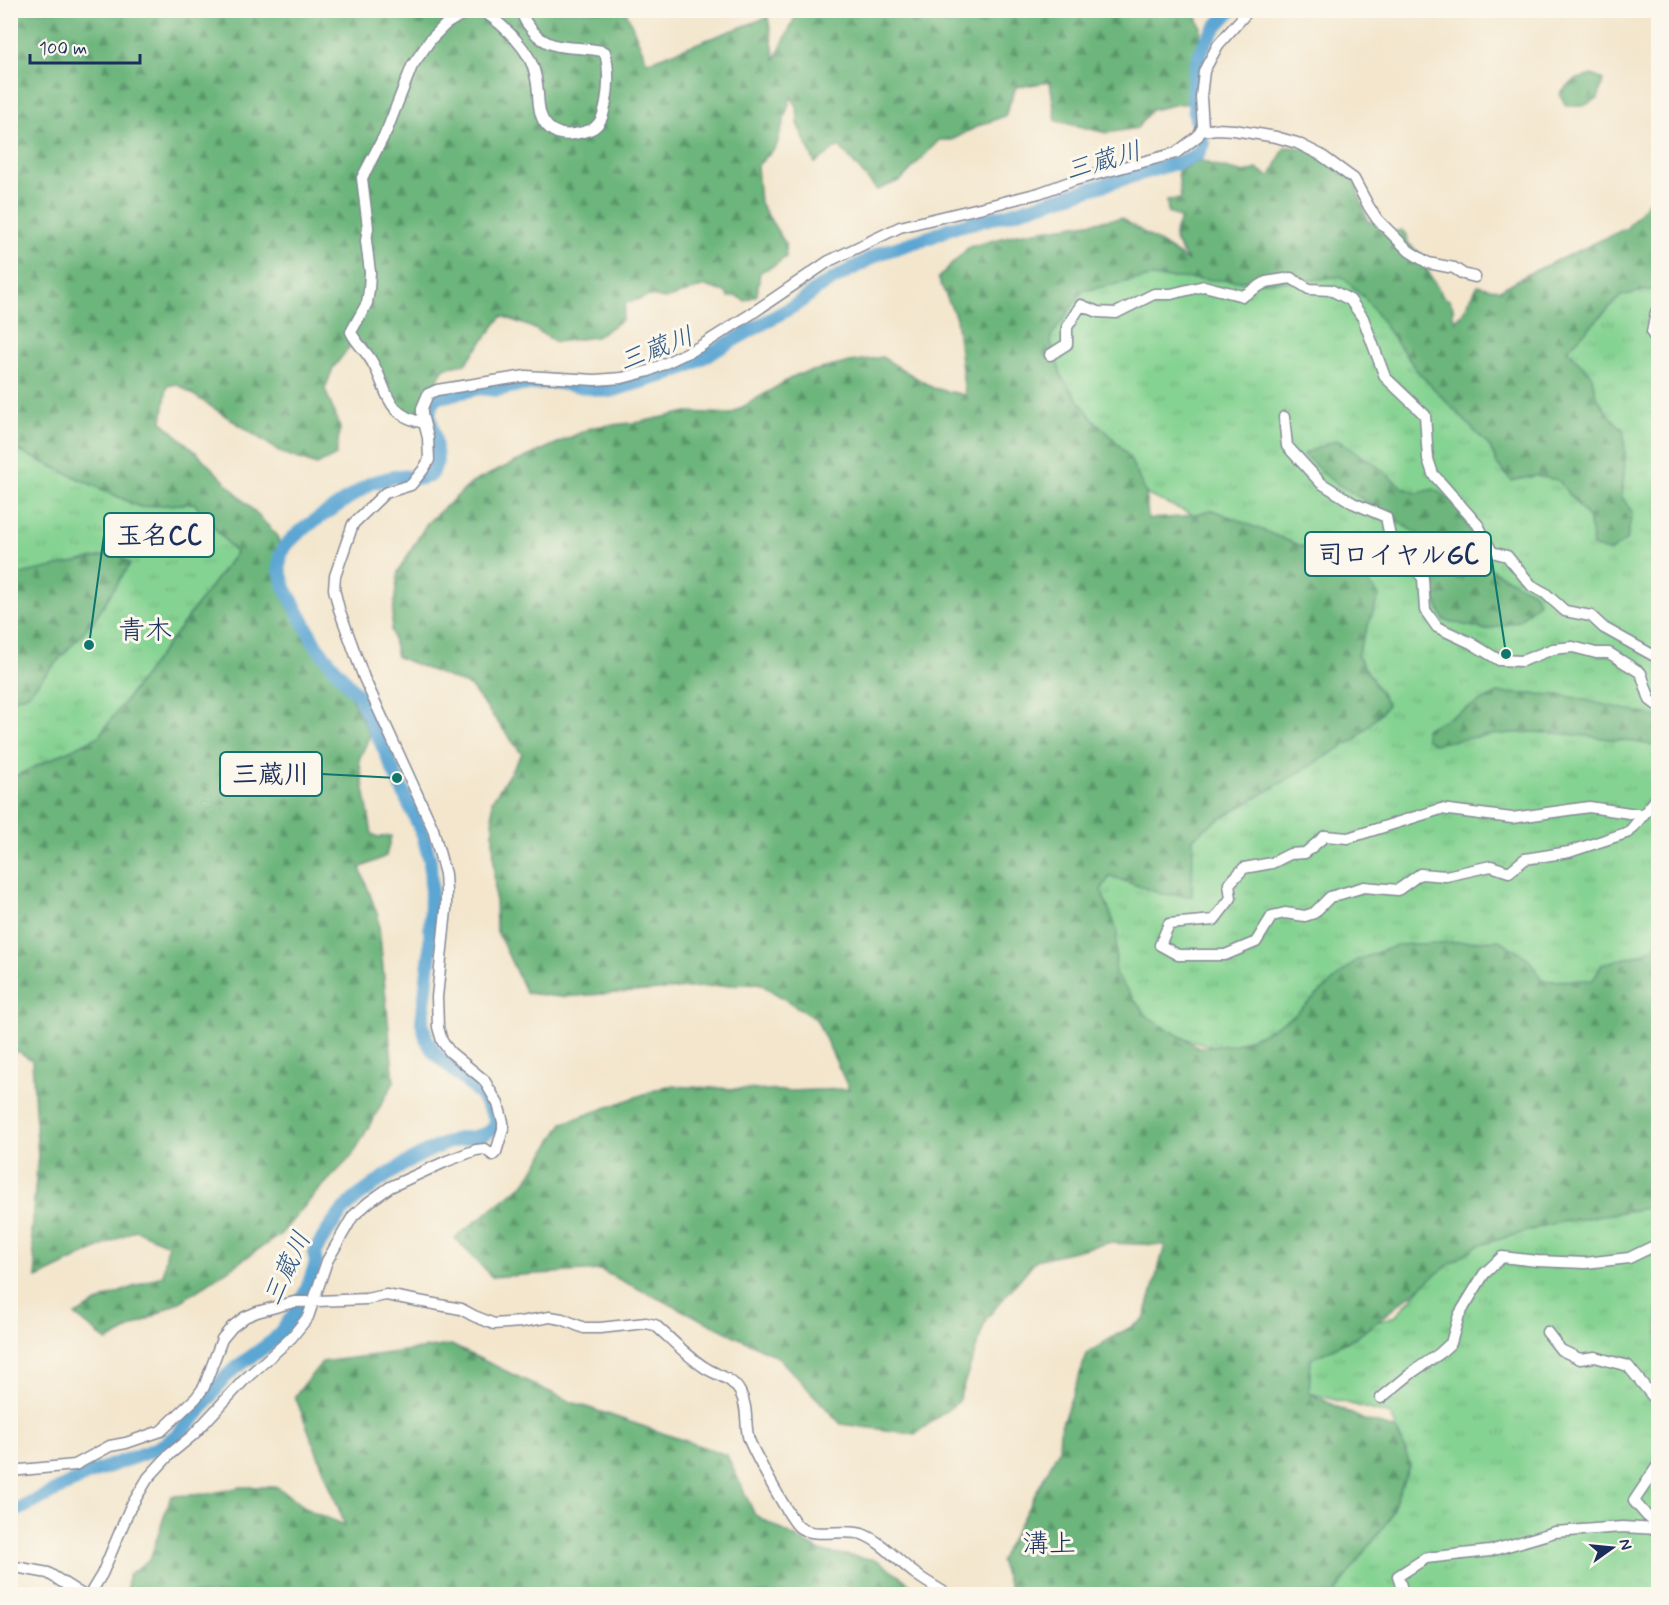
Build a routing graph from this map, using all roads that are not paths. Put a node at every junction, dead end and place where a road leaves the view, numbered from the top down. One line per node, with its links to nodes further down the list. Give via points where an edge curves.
1 (478, 10): 2 (street, via 510,34 531,60 538,101 550,129 573,135 594,128 603,116 608,90 605,52 549,44 537,37 523,20); 10 (street, via 460,15 430,39 412,66 387,130 362,178 368,219 369,290 367,303 351,332 371,360 392,405 411,420)
2 (521, 10)
3 (1250, 10): 4 (street, via 1218,45 1204,71 1203,127)
4 (1199, 133): 5 (street, via 1216,129 1276,137 1321,155 1354,179 1377,219 1409,251 1428,263); 10 (street, via 1176,153 1018,199 900,227 829,261 699,347 649,371 595,380 526,376 436,390 425,400)
5 (1475, 277)
6 (1659, 311): 7 (street, via 1652,333)
7 (1659, 342)
8 (1050, 355): 11 (street, via 1067,344 1066,327 1082,305 1098,312 1116,313 1154,294 1204,286 1243,296 1266,282 1291,278 1309,289 1331,290 1350,300 1363,318 1385,377 1425,414 1433,474 1478,525 1492,552 1507,556 1532,586 1565,611 1591,616 1604,628)
9 (1284, 417): 12 (street, via 1287,446 1321,483 1386,518 1391,542 1423,578 1425,610 1437,627 1499,660 1522,661 1552,649 1573,647 1609,654 1641,673 1650,700)
10 (424, 423): 16 (street, via 429,460 411,485 385,493 353,524 334,589 364,678 433,829 445,874 446,910 437,997 442,1041 484,1080 498,1104 503,1129 493,1155 485,1149 476,1150 390,1187 369,1202 353,1216)
11 (1659, 658)
12 (1659, 706)
13 (1659, 797): 14 (street)
14 (1643, 815): 14 (street, via 1629,832 1569,852 1524,859 1509,872 1491,866 1446,876 1420,874 1398,890 1364,887 1330,897 1314,913 1305,916 1272,915 1256,942 1225,955 1178,955 1160,945 1170,924 1214,920 1231,898 1229,884 1244,868 1305,853 1325,836 1348,838 1441,809 1512,818 1588,807)
15 (1659, 1244): 18 (street, via 1629,1258 1585,1263 1502,1257 1484,1274 1460,1315 1451,1344)
16 (304, 1301): 21 (street, via 257,1312 232,1328 222,1339 204,1387 161,1431 110,1446 75,1465); 25 (street, via 308,1317 291,1338 148,1478); 26 (street, via 386,1295 461,1309 494,1324 550,1317 584,1328 655,1325 704,1367 733,1382 741,1393 753,1452 790,1517 800,1527 824,1533 862,1534)
17 (1547, 1332): 19 (street, via 1561,1350 1580,1359 1595,1357 1628,1366)
18 (1381, 1398)
19 (1659, 1403)
20 (1659, 1465): 22 (street, via 1634,1501)
21 (10, 1471)
22 (1659, 1527): 27 (street, via 1555,1532 1490,1551 1426,1558 1398,1576)
23 (10, 1566): 24 (street, via 48,1573)
24 (81, 1594)
25 (90, 1594)
26 (947, 1594)
27 (1401, 1594)

